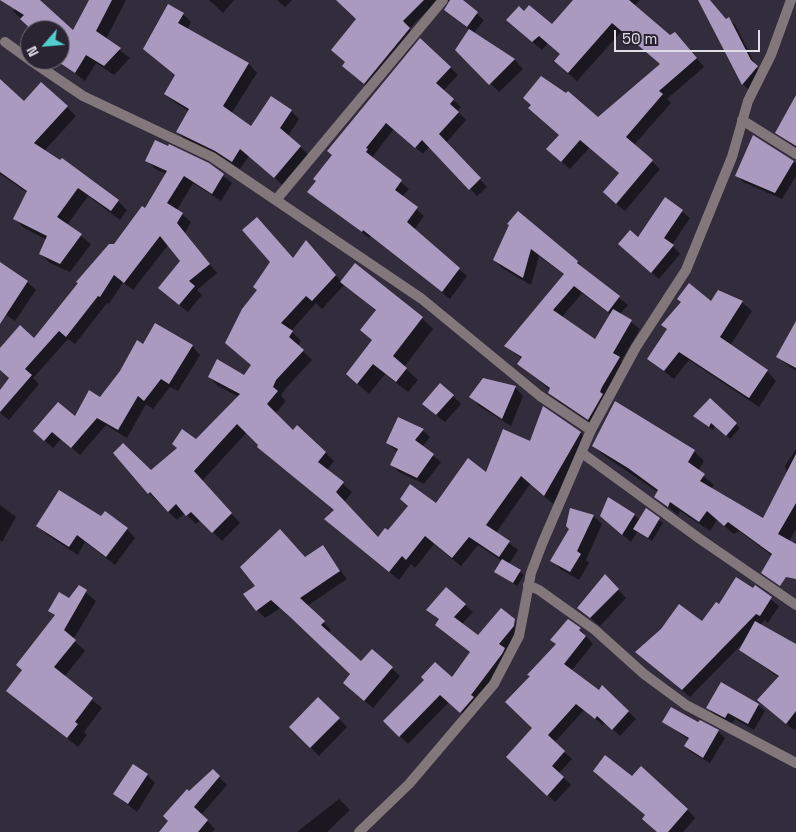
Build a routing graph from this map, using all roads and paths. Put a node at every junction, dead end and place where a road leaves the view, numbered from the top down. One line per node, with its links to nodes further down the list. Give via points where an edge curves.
1 (443, 0): 8 (street)
2 (791, 0): 6 (street)
3 (5, 42): 4 (street)
4 (20, 53)
5 (45, 70): 8 (street, via 83,96 212,157)
6 (742, 120): 7 (street); 9 (street, via 732,157 686,270 636,347)
7 (796, 154)
8 (276, 200): 9 (street, via 422,299 540,396)
9 (591, 430): 10 (street)
10 (582, 453): 11 (street, via 542,544); 12 (street, via 700,540)
11 (528, 585): 13 (street, via 596,630 644,674 686,705); 14 (street, via 519,636 494,684 409,784)
12 (796, 605)
13 (796, 763)
14 (359, 832)

